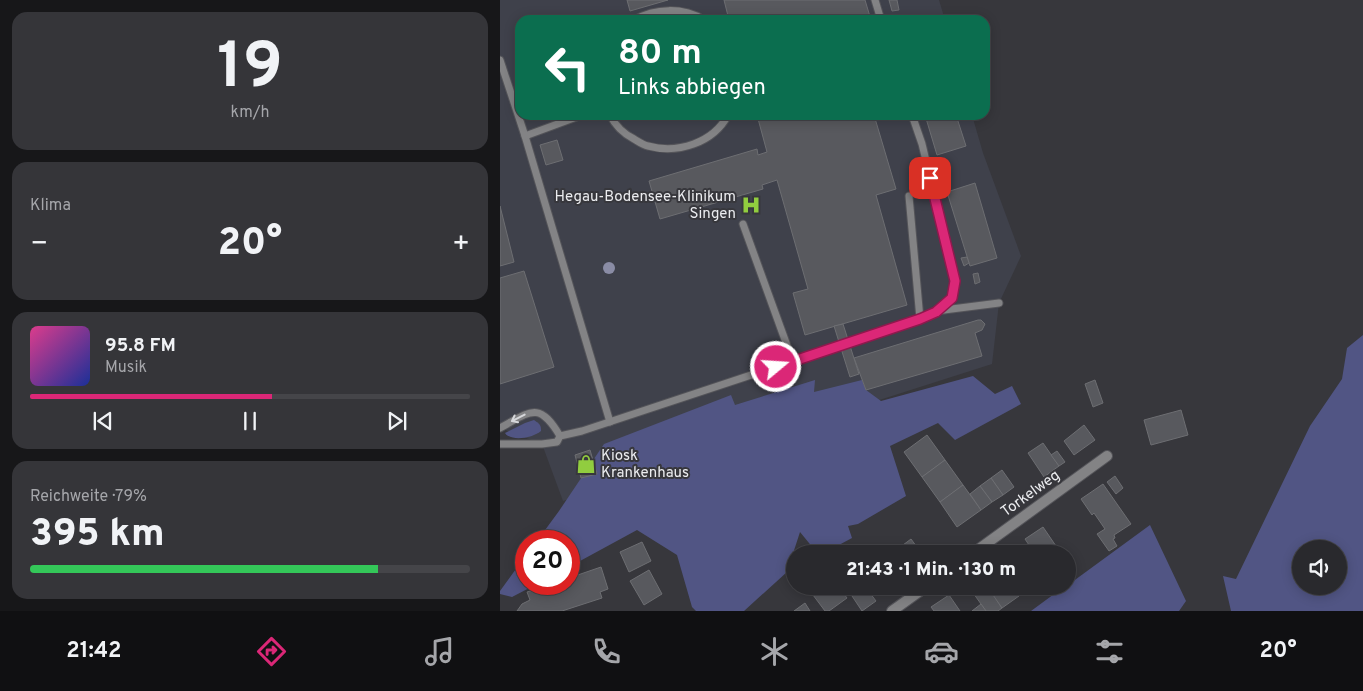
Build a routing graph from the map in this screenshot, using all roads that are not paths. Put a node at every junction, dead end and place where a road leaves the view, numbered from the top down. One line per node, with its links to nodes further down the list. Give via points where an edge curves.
1 (875, 0): 4 (lane)
2 (646, 15): 3 (lane, via 676,10)
3 (697, 15)
4 (880, 15)
5 (500, 60): 6 (lane)
6 (515, 106)
7 (520, 120): 12 (lane)
8 (568, 120): 12 (lane)
9 (612, 120): 10 (lane, via 628,136 647,146 668,150 689,146 709,137)
10 (725, 120)
11 (914, 120): 16 (lane, via 955,281 952,298)
12 (525, 136): 19 (lane)
13 (909, 196): 17 (lane)
14 (743, 224): 18 (lane)
15 (999, 303): 16 (lane)
16 (936, 312): 17 (lane)
17 (920, 319): 18 (lane)
18 (793, 362): 19 (lane)
19 (610, 422): 21 (lane)
20 (500, 428): 21 (lane, one-way to 20, via 542,413 534,411)
21 (560, 436): 22 (lane, via 557,442 542,444)
22 (500, 444)
23 (1107, 456): 24 (street, Torkelweg)
24 (984, 545)
25 (914, 595): 26 (street)
26 (892, 611)

